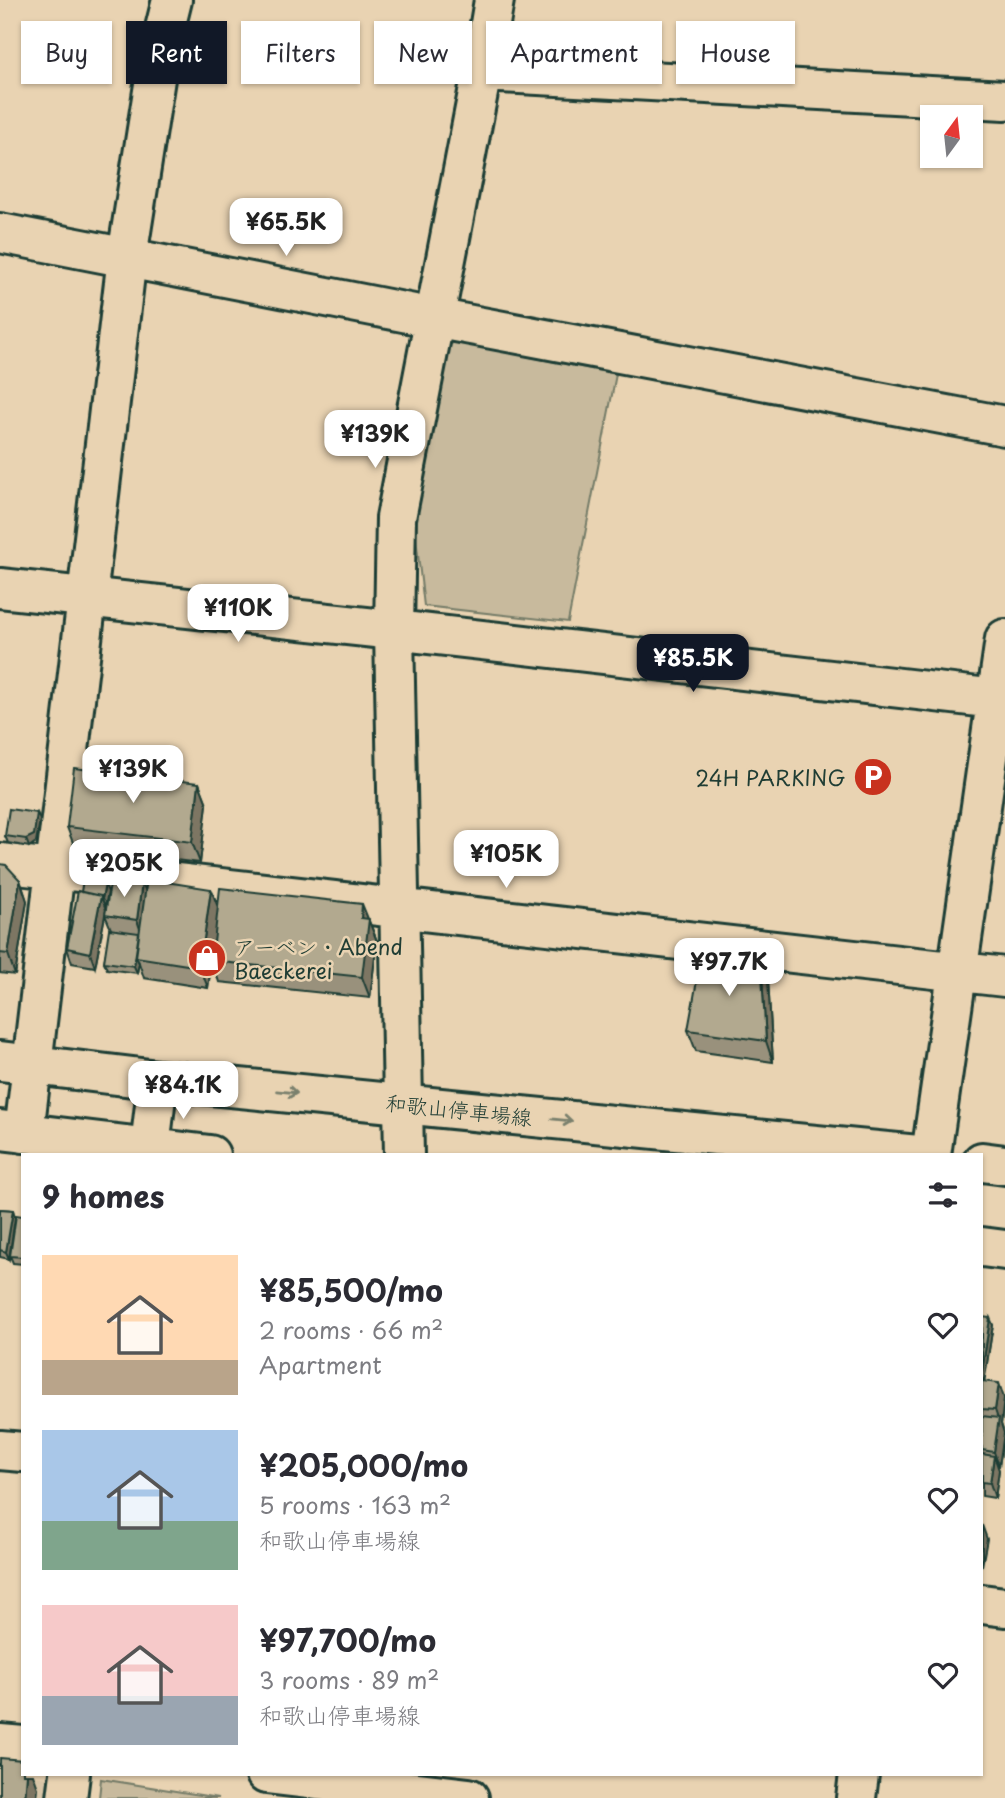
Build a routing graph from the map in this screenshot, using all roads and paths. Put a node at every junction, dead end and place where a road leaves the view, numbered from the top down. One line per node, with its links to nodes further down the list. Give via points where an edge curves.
1 (172, 0): 6 (street, via 159,53)
2 (494, 0): 3 (street)
3 (482, 72): 4 (street); 7 (street)
4 (1005, 100)
5 (0, 233): 6 (street)
6 (127, 257): 7 (street); 10 (street)
7 (434, 318): 8 (street); 11 (street, via 396,519)
8 (1005, 426)
9 (0, 589): 10 (street)
10 (88, 599): 11 (street); 15 (street)
11 (394, 630): 13 (street); 16 (street)
12 (1005, 639): 13 (street)
13 (1001, 700): 17 (street)
14 (0, 863): 15 (street)
15 (55, 870): 16 (street); 19 (street)
16 (400, 909): 17 (street); 21 (street)
17 (958, 971): 18 (street); 27 (street)
18 (1005, 976)
19 (16, 1063): 20 (street, 和歌山停車場線); 22 (street)
20 (158, 1080): 21 (street, 和歌山停車場線, one-way to 21); 23 (street)
21 (404, 1104): 25 (street); 26 (street, 和歌山停車場線, one-way to 26)
22 (12, 1131): 23 (street)
23 (150, 1151): 24 (street)
24 (180, 1153)
25 (404, 1153)
26 (898, 1153)
27 (931, 1153)
28 (983, 1162): 29 (street)
29 (1005, 1165)
30 (983, 1247): 31 (street)
31 (1005, 1250)
32 (0, 1450): 33 (street)
33 (21, 1452)
34 (983, 1604): 35 (street)
35 (1005, 1606)
36 (0, 1744): 37 (street)
37 (21, 1746)
38 (70, 1776): 42 (street)
39 (286, 1776): 41 (street)
40 (859, 1776): 44 (street)
41 (404, 1788): 43 (street)
42 (67, 1798)
43 (469, 1798)
44 (856, 1798)

